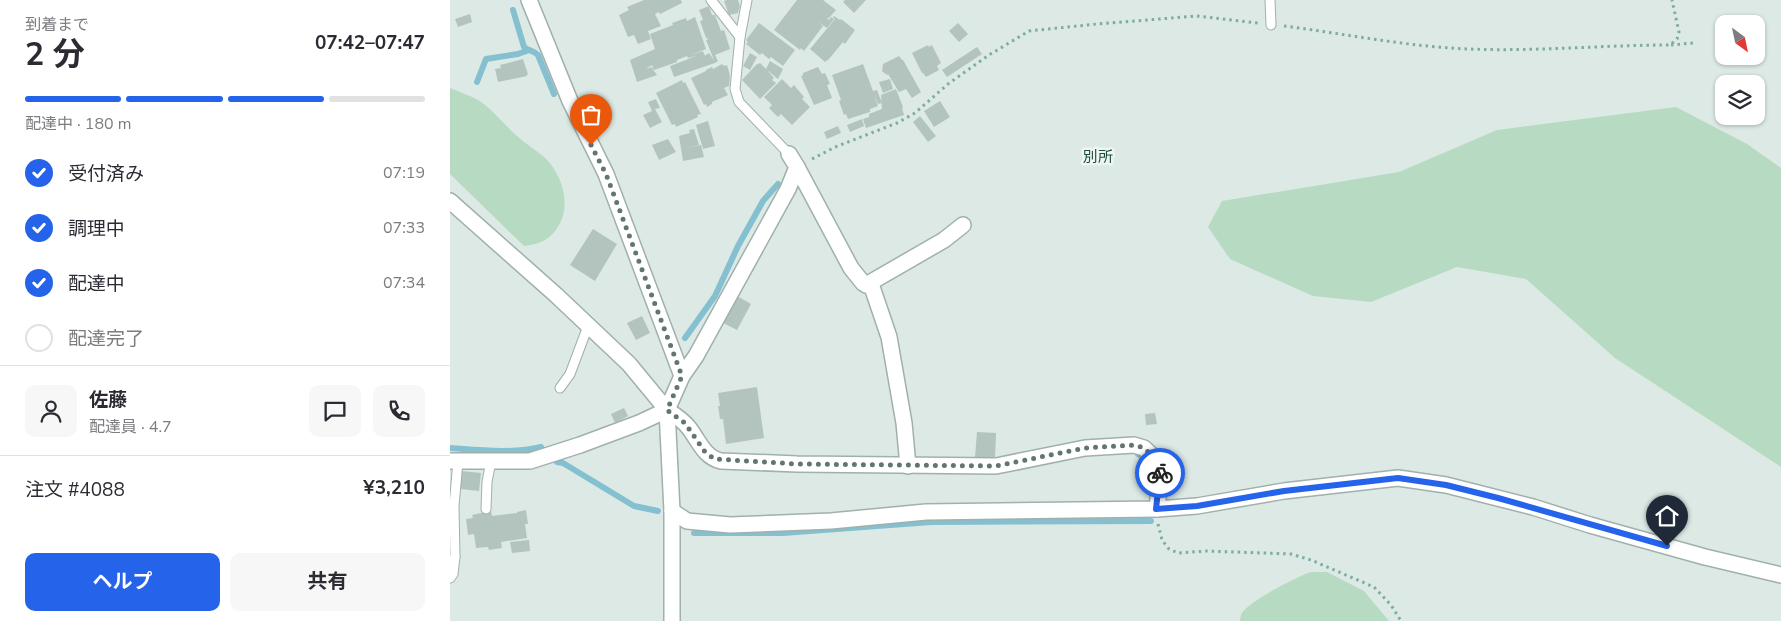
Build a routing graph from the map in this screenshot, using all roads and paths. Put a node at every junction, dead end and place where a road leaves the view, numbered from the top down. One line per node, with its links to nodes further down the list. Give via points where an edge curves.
1 (529, 0): 16 (street, via 570,101 606,174)
2 (711, 0): 7 (lane)
3 (747, 0): 7 (lane)
4 (1270, 0): 6 (lane)
5 (1672, 0): 9 (path, via 1679,32)
6 (1271, 25): 9 (path, via 1450,48 1536,50); 11 (path, via 1197,16 1029,31 988,55 915,113)
7 (740, 37): 10 (lane, via 735,89 739,102)
8 (1693, 44): 9 (path)
9 (1670, 45)
10 (789, 154): 11 (street)
11 (797, 167): 14 (street, via 851,268); 16 (street, via 788,189)
12 (450, 201): 15 (street)
13 (962, 225): 14 (street, via 944,240)
14 (866, 285): 21 (street, via 872,287 889,337)
15 (588, 326): 17 (lane, via 570,374); 18 (street, via 629,364)
16 (682, 376): 18 (street)
17 (560, 388)
18 (667, 410): 20 (street, via 530,462); 21 (street, via 685,423 705,452 714,459); 24 (street)
19 (454, 461): 20 (street); 25 (lane)
20 (490, 461): 22 (lane)
21 (908, 466): 23 (street, via 996,466 1085,448 1134,445 1144,448 1158,461 1160,478)
22 (486, 509)
23 (1156, 509): 24 (street, via 926,512 730,525 687,521); 26 (street, via 1359,482 1398,478 1417,480 1533,507 1705,557); 29 (path, via 1158,531 1169,549 1178,553 1291,554 1311,560 1374,587 1391,604)
24 (672, 511): 28 (street)
25 (452, 560): 27 (lane, via 453,574)
26 (1781, 575)
27 (450, 578)
28 (672, 621)
29 (1401, 621)

